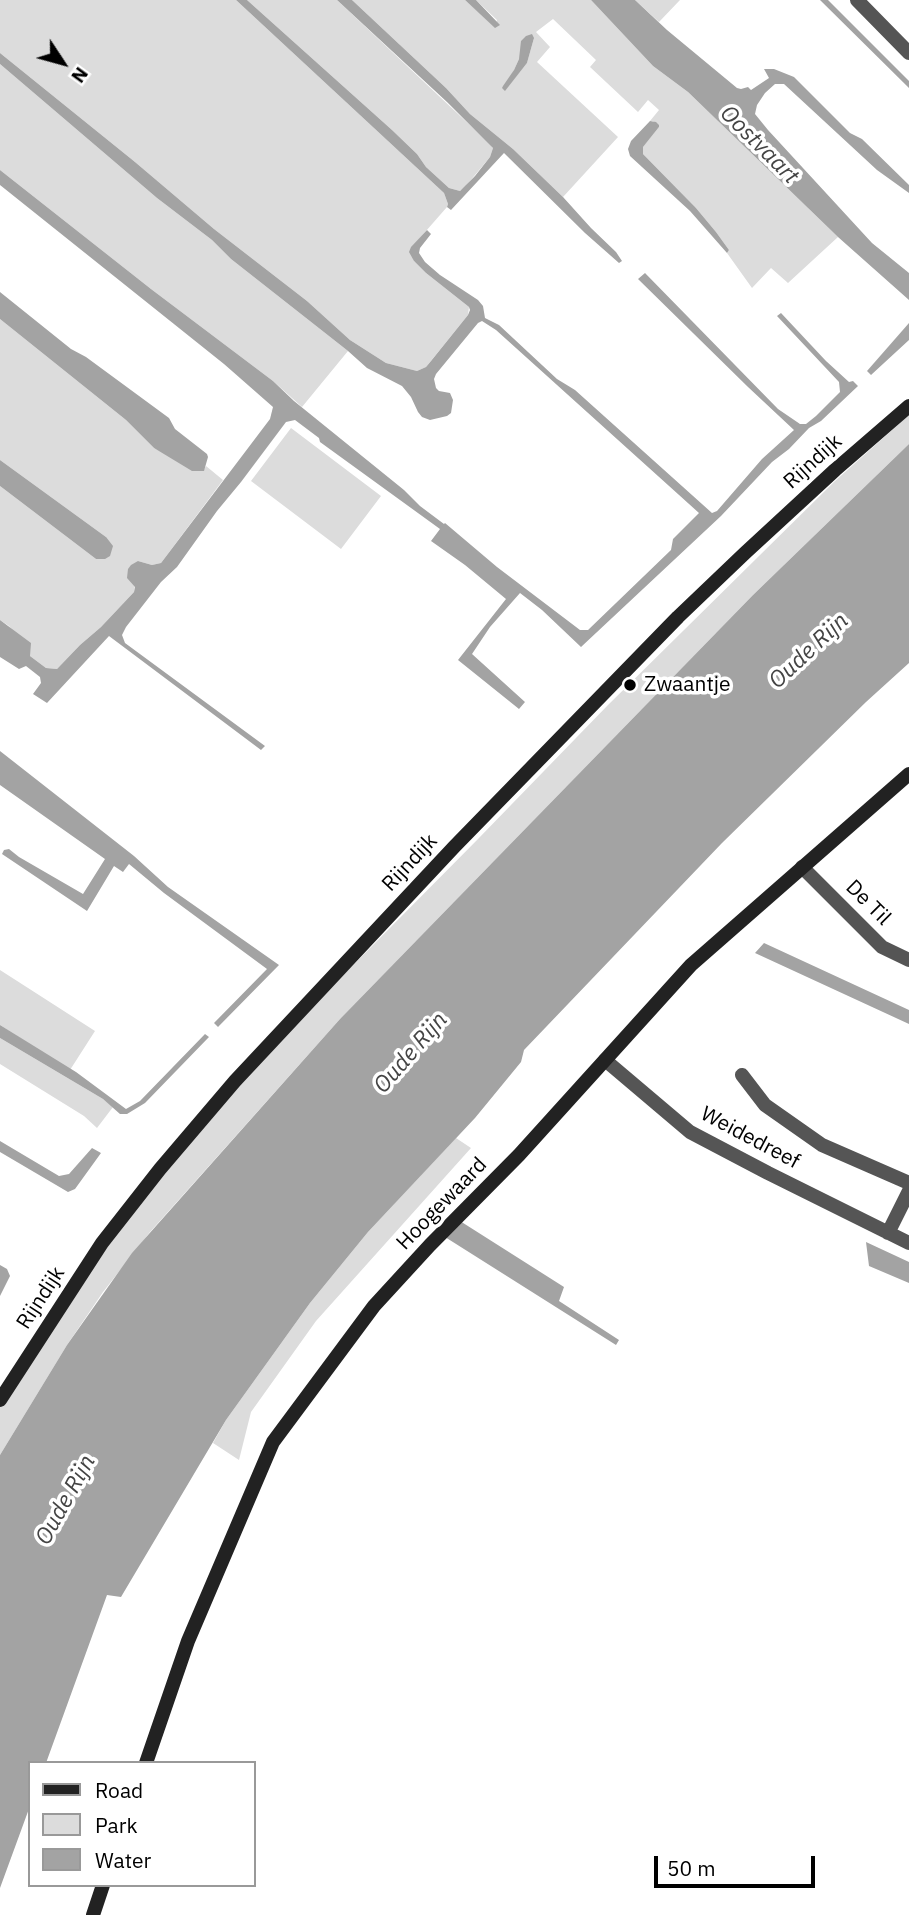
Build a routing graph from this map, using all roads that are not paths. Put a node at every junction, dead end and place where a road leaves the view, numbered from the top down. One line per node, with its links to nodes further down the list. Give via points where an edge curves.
1 (857, 0): 2 (street)
2 (909, 53)
3 (909, 406): 13 (main road, Rijndijk, via 678,617 235,1081 102,1243)
4 (909, 774): 5 (main road, Hoogewaard)
5 (803, 867): 6 (street, De Til, via 882,947); 7 (main road, Hoogewaard, via 691,965)
6 (909, 960)
7 (605, 1060): 11 (street, Weidedreef, via 690,1132); 14 (main road, Hoogewaard, via 374,1306 273,1442 188,1641)
8 (742, 1075): 9 (street, Weidedreef, via 765,1105 822,1145)
9 (909, 1183)
10 (909, 1191): 11 (street)
11 (888, 1233): 12 (street, Weidedreef)
12 (909, 1243)
13 (0, 1401)
14 (147, 1761)
15 (102, 1887): 16 (main road)
16 (93, 1915)

